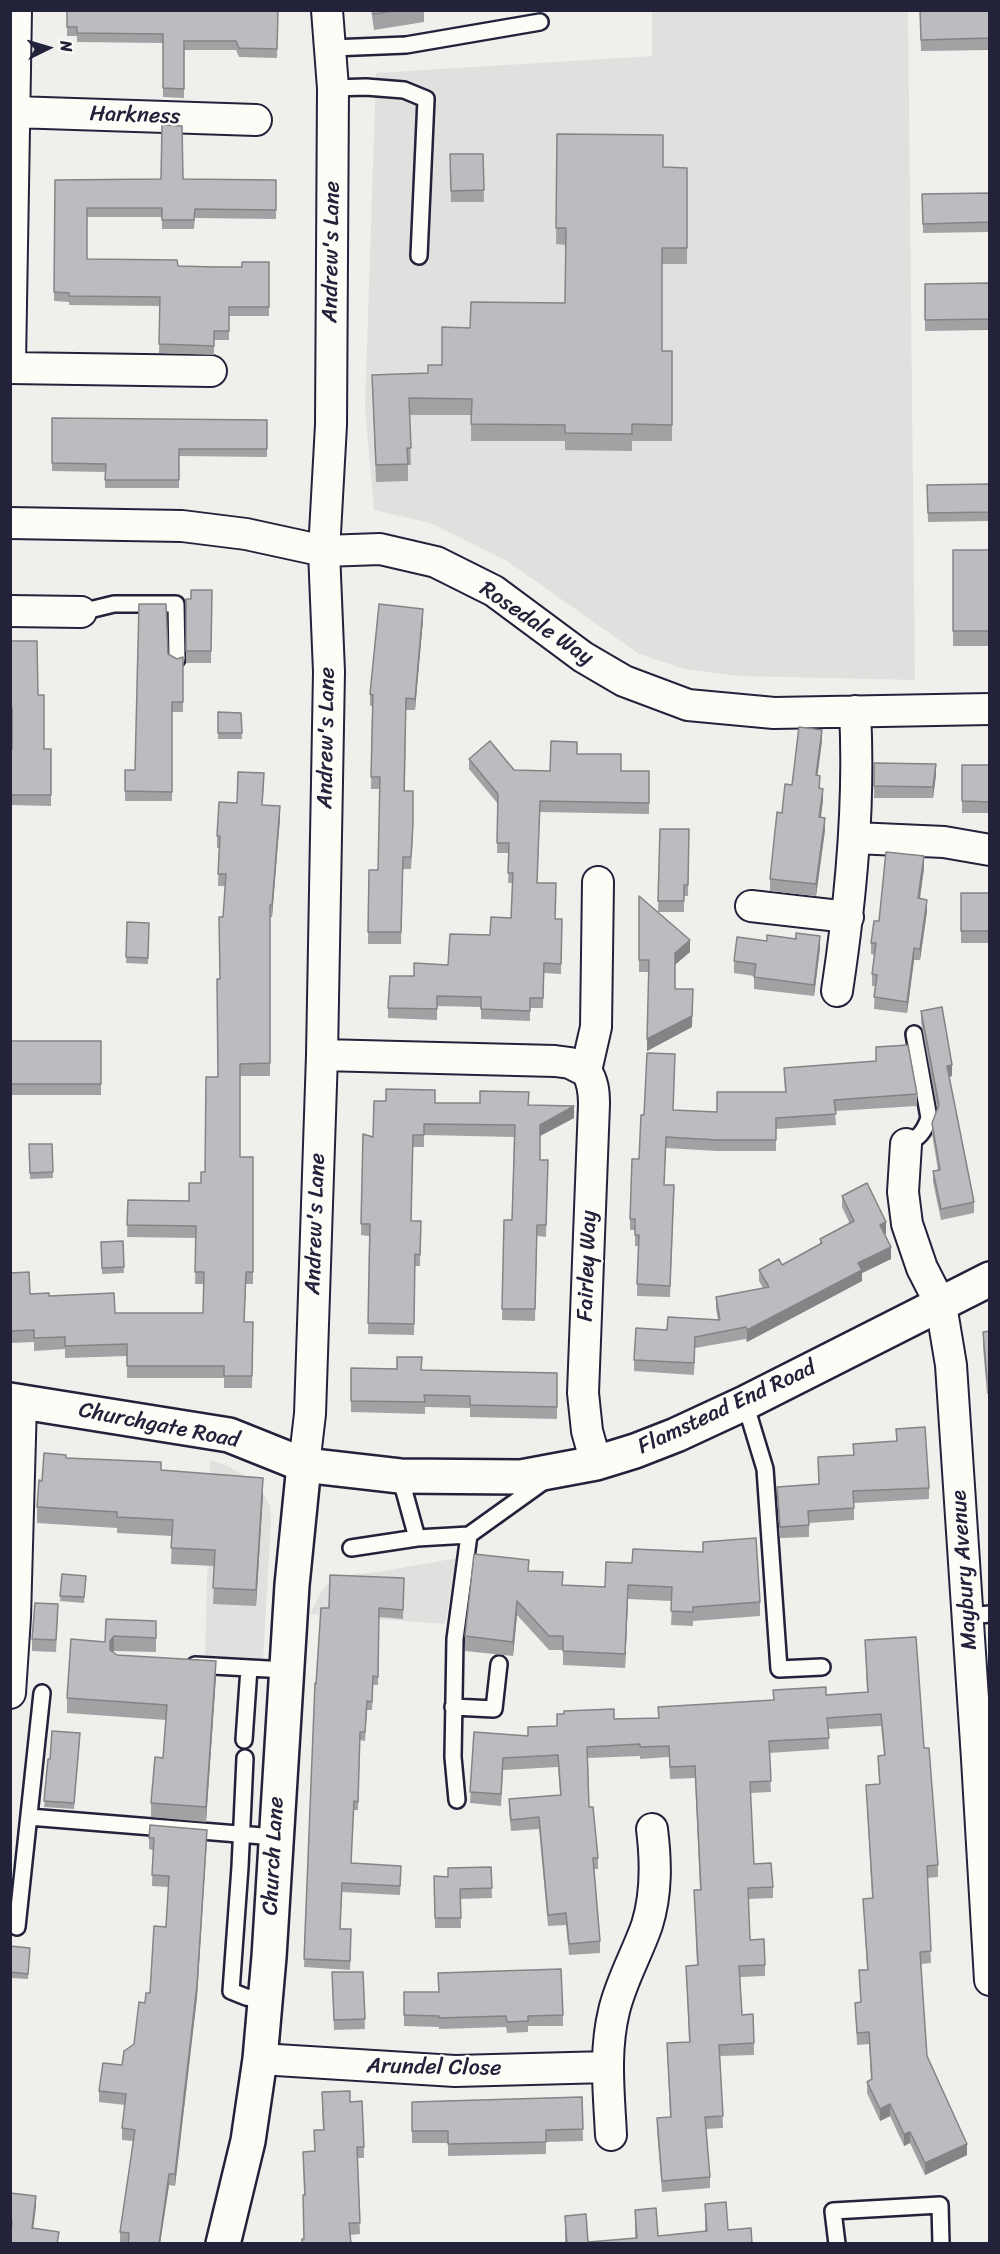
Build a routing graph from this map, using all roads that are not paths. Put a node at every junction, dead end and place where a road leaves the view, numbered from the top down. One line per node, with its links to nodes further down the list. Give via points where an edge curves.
1 (16, 10): 6 (street)
2 (327, 10): 4 (street, Andrew's Lane)
3 (540, 22): 4 (lane, via 406,45)
4 (332, 48): 5 (street, Andrew's Lane)
5 (333, 88): 8 (lane, via 404,90 426,99); 13 (street, Andrew's Lane, via 331,425)
6 (15, 112): 7 (street, Harkness); 9 (street)
7 (256, 120)
8 (419, 256)
9 (10, 363)
10 (10, 369): 11 (street)
11 (211, 371)
12 (10, 523): 13 (street, Rosedale Way, via 182,526 246,534)
13 (324, 551): 18 (street, Rosedale Way, via 380,549 436,562 494,591 583,657 624,681 688,705 774,713); 26 (street, Andrew's Lane, via 329,672)
14 (10, 611): 15 (street)
15 (81, 612): 16 (lane, via 114,604 176,604)
16 (177, 659)
17 (990, 709): 18 (street, Rosedale Way)
18 (855, 711): 19 (street)
19 (855, 838): 20 (street, via 944,842); 23 (street)
20 (990, 850)
21 (598, 882): 27 (street, Fairley Way, via 596,1027)
22 (751, 906): 23 (street)
23 (848, 917): 24 (street)
24 (837, 991)
25 (914, 1034): 28 (lane, via 928,1118 924,1131)
26 (322, 1055): 27 (street, via 555,1061); 34 (street, Andrew's Lane, via 310,1414)
27 (586, 1071): 33 (street, Fairley Way, via 591,1077 594,1104 583,1393 587,1431)
28 (906, 1144): 30 (street, Maybury Avenue, via 903,1192 907,1224 917,1257)
29 (990, 1279): 30 (main road, Flamstead End Road)
30 (941, 1305): 32 (main road, Flamstead End Road); 40 (street, Maybury Avenue)
31 (16, 1401): 34 (main road, Churchgate Road, via 229,1435); 46 (street, via 15,1617)
32 (745, 1403): 33 (main road, Flamstead End Road, via 676,1435); 43 (lane, via 765,1468 779,1669)
33 (596, 1463): 35 (main road, Flamstead End Road)
34 (304, 1465): 36 (main road, Flamstead End Road); 45 (main road, Church Lane)
35 (562, 1469): 36 (main road, Flamstead End Road, via 521,1477); 37 (lane)
36 (400, 1476): 38 (lane)
37 (469, 1535): 38 (lane); 48 (lane, via 455,1639)
38 (417, 1538): 39 (lane)
39 (351, 1548)
40 (979, 1615): 57 (street, Maybury Avenue)
41 (184, 1664): 44 (lane)
42 (499, 1664): 48 (lane, via 494,1709)
43 (822, 1667)
44 (249, 1668): 45 (lane); 49 (lane)
45 (286, 1670): 55 (main road, Church Lane)
46 (10, 1693)
47 (42, 1693): 52 (lane)
48 (453, 1707): 51 (lane)
49 (244, 1740)
50 (245, 1758): 54 (lane)
51 (458, 1800)
52 (29, 1817): 54 (lane); 56 (lane)
53 (652, 1829): 60 (street, via 656,1860 652,1902 614,2010)
54 (241, 1834): 55 (lane); 58 (lane, via 231,1991)
55 (275, 1837): 58 (main road, Church Lane)
56 (17, 1927)
57 (990, 1980)
58 (265, 2000): 59 (main road, Church Lane)
59 (260, 2059): 60 (street, Arundel Close, via 455,2072); 62 (main road, Church Lane, via 248,2141)
60 (608, 2067): 61 (street)
61 (611, 2135)
62 (223, 2244)
63 (837, 2244): 64 (lane, via 833,2211 940,2205)
64 (941, 2244)

